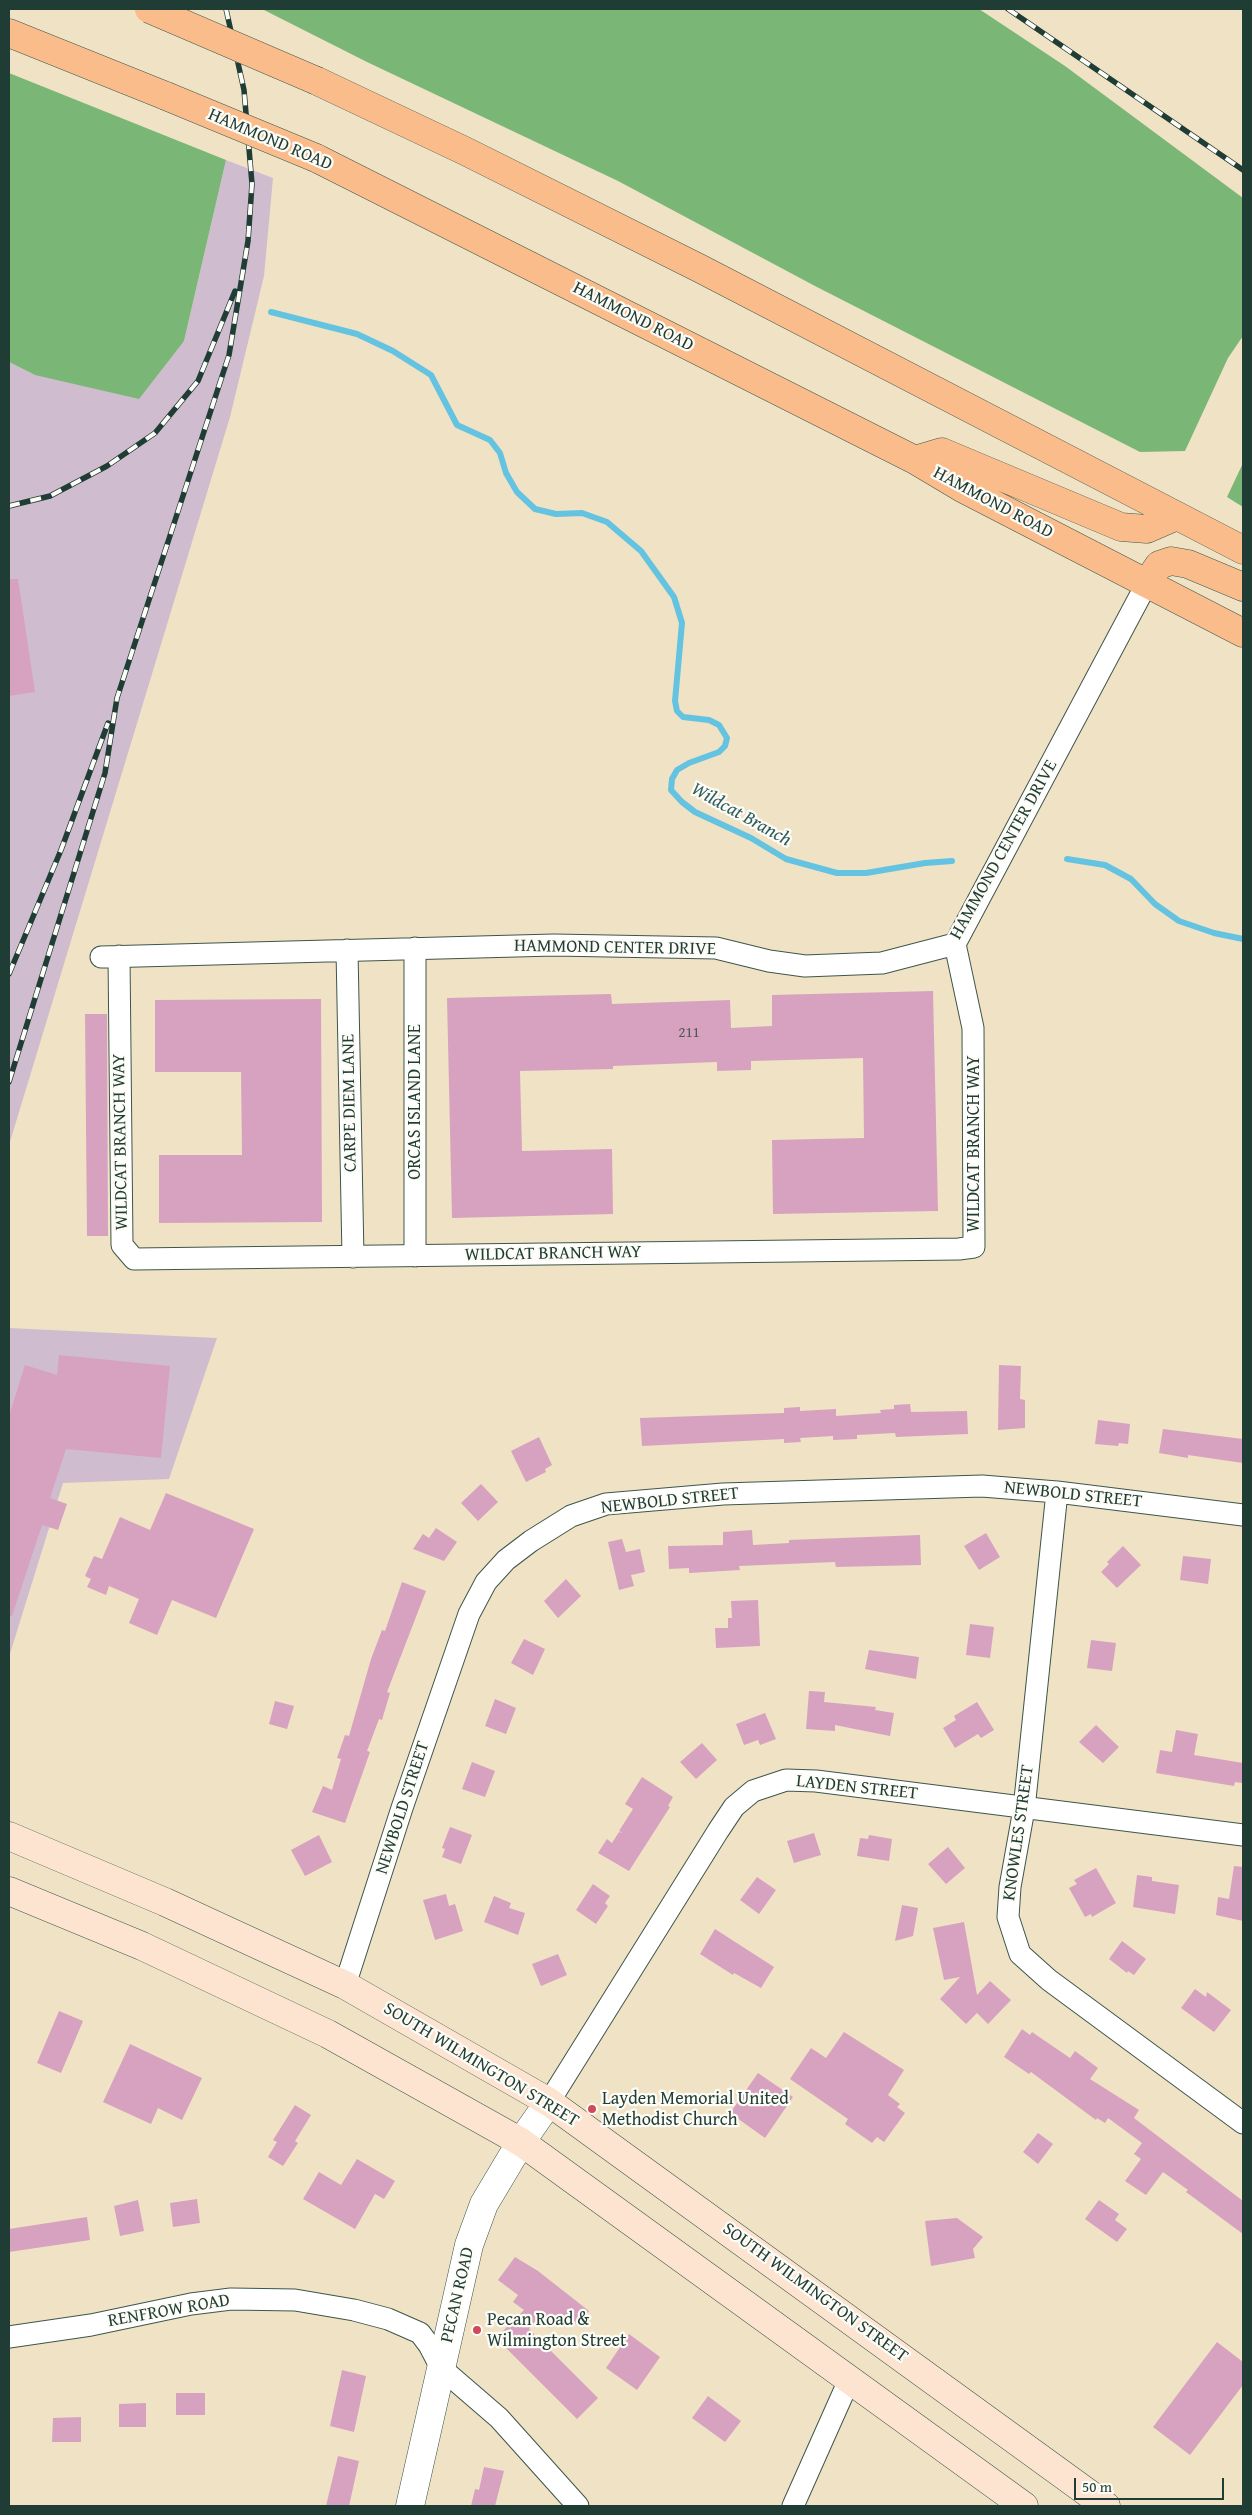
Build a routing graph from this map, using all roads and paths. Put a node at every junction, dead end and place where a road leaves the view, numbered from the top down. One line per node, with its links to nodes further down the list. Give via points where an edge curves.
1 (149, 9): 4 (main road, bridge, via 317,81 465,151 699,268)
2 (9, 33): 3 (main road, HAMMOND ROAD, bridge, via 316,158)
3 (915, 460): 4 (main road, via 942,452 1121,527 1147,530); 6 (main road, HAMMOND ROAD, via 962,488)
4 (1177, 516): 5 (main road)
5 (1243, 550)
6 (1147, 583): 7 (main road, via 1159,564 1171,561 1188,564); 8 (main road, HAMMOND ROAD); 9 (street, HAMMOND CENTER DRIVE)
7 (1243, 587)
8 (1243, 633)
9 (956, 944): 10 (street, HAMMOND CENTER DRIVE, via 882,963 805,966 716,948 554,945); 14 (street, WILDCAT BRANCH WAY, via 974,1028 974,1247)
10 (414, 948): 11 (street, HAMMOND CENTER DRIVE); 14 (street, ORCAS ISLAND LANE)
11 (347, 950): 12 (street, HAMMOND CENTER DRIVE); 13 (street, CARPE DIEM LANE)
12 (110, 956): 13 (street, WILDCAT BRANCH WAY, via 122,1245 134,1259)
13 (353, 1256): 14 (street, WILDCAT BRANCH WAY)
14 (415, 1256)
15 (1057, 1492): 16 (street, NEWBOLD STREET); 17 (street, KNOWLES STREET); 21 (street, NEWBOLD STREET, via 982,1486 905,1488 723,1494 606,1504 571,1516 531,1541 506,1560 486,1582 469,1614)
16 (1243, 1515)
17 (1024, 1808): 18 (street, LAYDEN STREET); 22 (street, LAYDEN STREET, via 816,1780 786,1780 753,1791 734,1807); 23 (street, KNOWLES STREET, via 1008,1917 1020,1954 1049,1980)
18 (1243, 1835)
19 (9, 1836): 21 (main road, SOUTH WILMINGTON STREET, via 165,1902)
20 (9, 1890): 24 (main road, via 142,1946 328,2034)
21 (345, 1985): 22 (main road, SOUTH WILMINGTON STREET)
22 (549, 2102): 24 (street, PECAN ROAD); 32 (main road, SOUTH WILMINGTON STREET)
23 (1243, 2123)
24 (521, 2142): 26 (street, PECAN ROAD, via 484,2204 469,2245); 27 (main road)
25 (9, 2337): 26 (street, RENFROW ROAD, via 91,2325 191,2304 231,2299 294,2300 379,2316 420,2333)
26 (441, 2368): 28 (street, PECAN ROAD); 29 (street, RENFROW ROAD, via 499,2418)
27 (850, 2378): 30 (street); 31 (main road)
28 (410, 2506)
29 (578, 2506)
30 (793, 2506)
31 (1024, 2506)
32 (1106, 2506)

